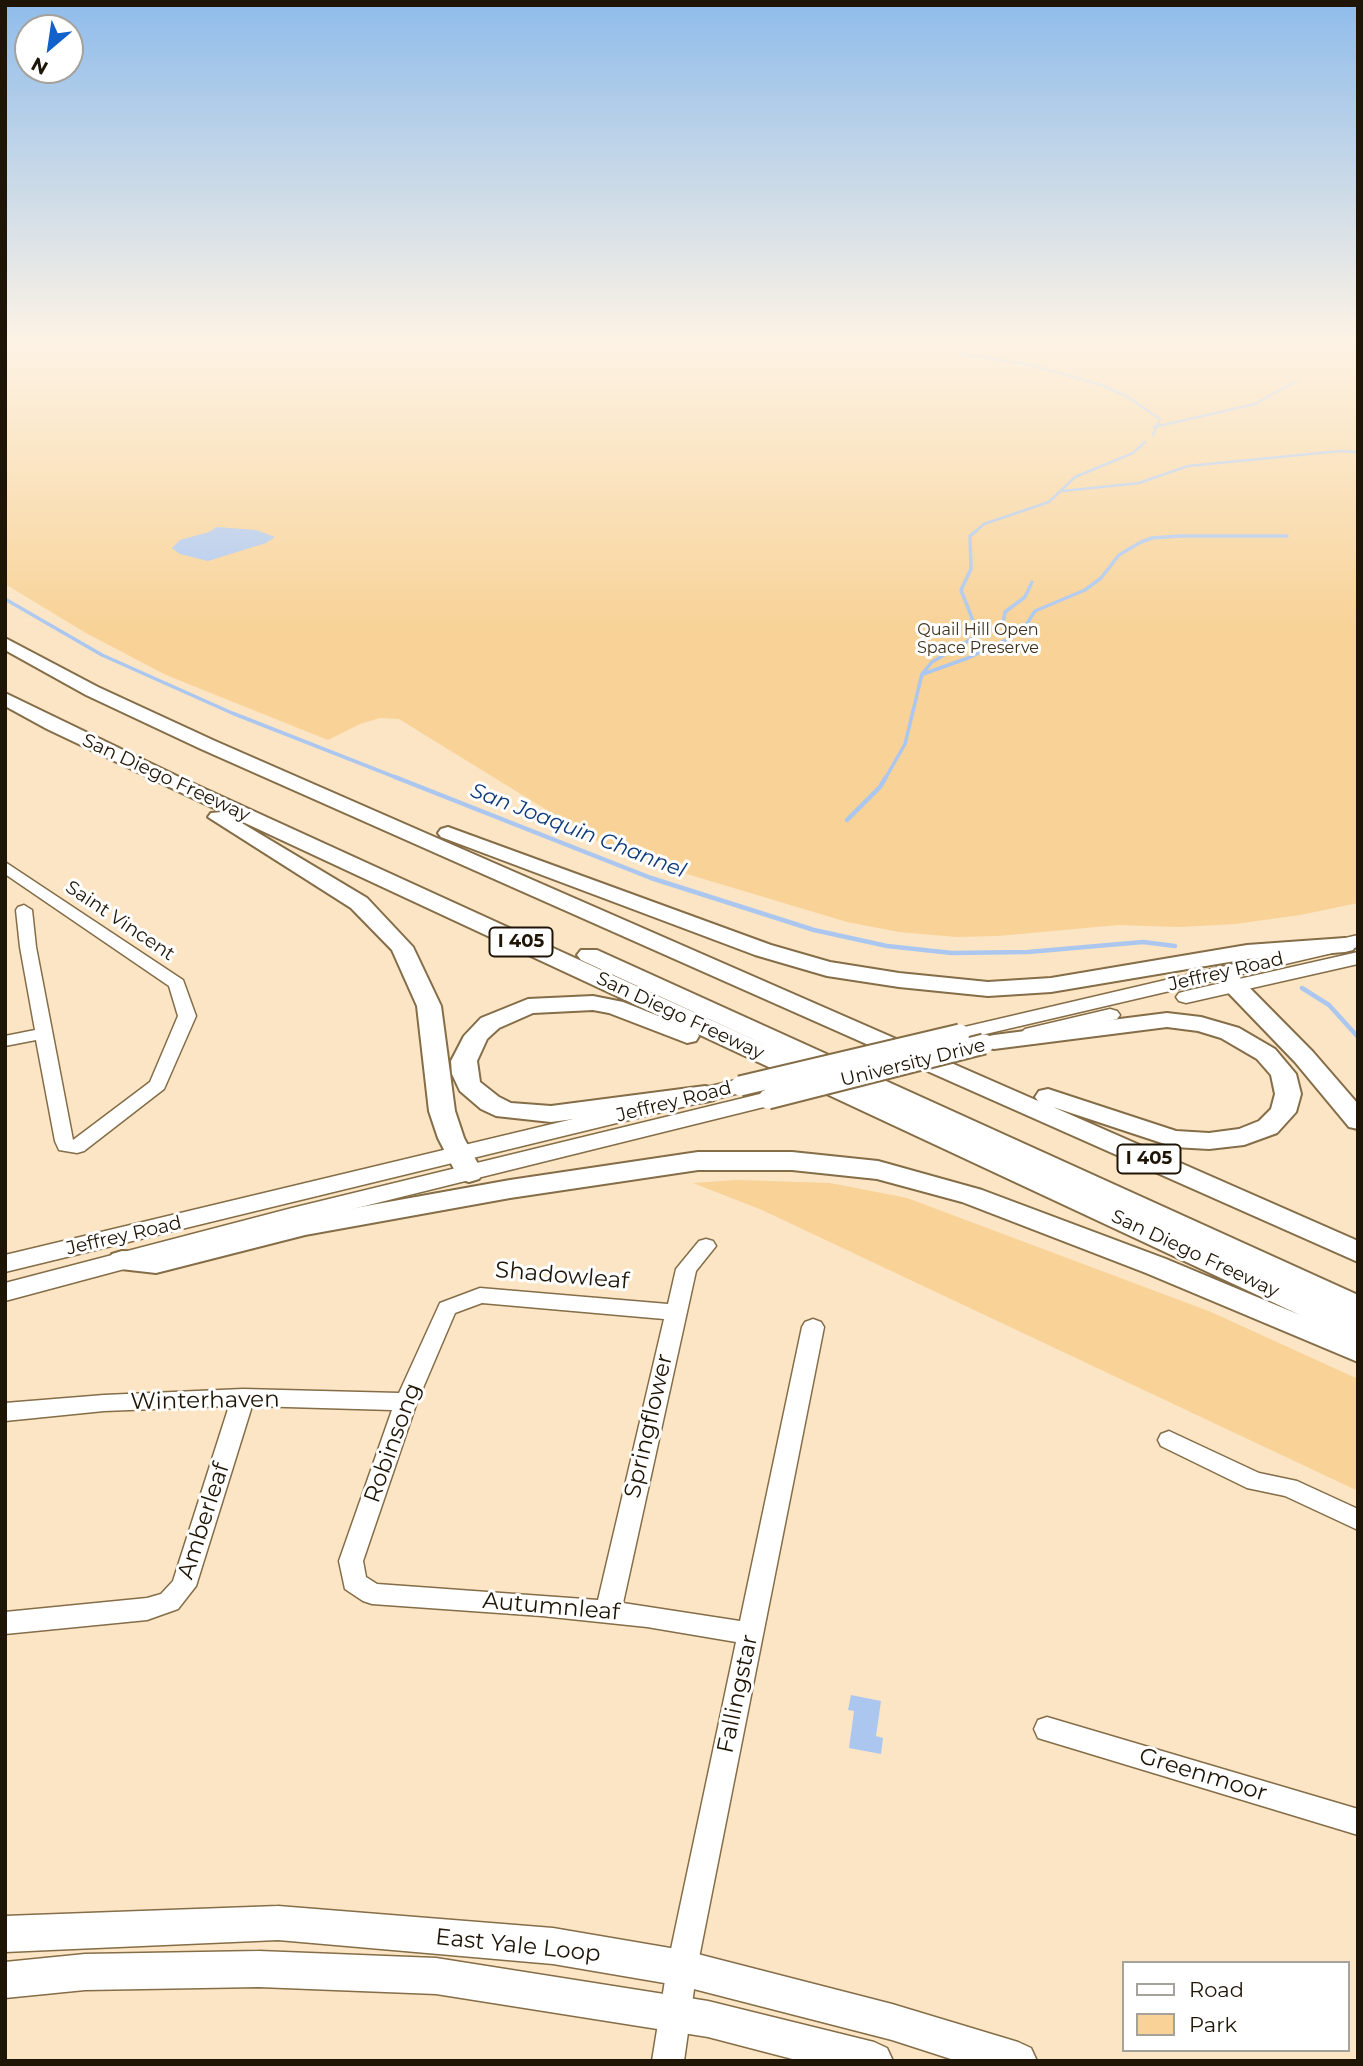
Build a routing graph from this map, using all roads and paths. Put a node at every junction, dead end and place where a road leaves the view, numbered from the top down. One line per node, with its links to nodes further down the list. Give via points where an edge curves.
1 (5, 643): 6 (highway, I 405, via 119,705)
2 (5, 658): 21 (highway, San Diego Freeway, via 121,719 580,925 1326,1250)
3 (5, 681): 25 (highway, via 99,731)
4 (5, 698): 5 (highway, San Diego Freeway / I 405)
5 (174, 782): 16 (highway, San Diego Freeway / I 405); 18 (highway, via 199,806 359,903 402,947 429,1006 442,1111)
6 (340, 803): 9 (highway, via 414,821 763,950 873,977 1018,988 1247,952); 14 (highway, I 405)
7 (5, 867): 11 (street, Saint Vincent, via 177,984 187,1016 159,1085 78,1147 66,1146)
8 (24, 910): 11 (street, Saint Vincent)
9 (1353, 948): 10 (main road, University Drive)
10 (1230, 980): 13 (main road, University Drive); 15 (main road, Jeffrey Road, bridge, via 960,1034); 17 (highway)
11 (44, 1033): 12 (street)
12 (5, 1041)
13 (989, 1043): 14 (highway, via 1167,1020 1201,1024 1230,1033 1276,1063 1287,1084 1287,1103 1268,1127 1244,1137 1174,1139); 18 (main road, University Drive, bridge, via 768,1100)
14 (940, 1066): 20 (highway, I 405)
15 (705, 1094): 16 (highway, via 551,1114 525,1113 505,1110 479,1096 469,1085 464,1061 476,1037 506,1014 528,1006 593,1003 615,1007); 18 (main road, Jeffrey Road)
16 (867, 1103): 29 (highway, San Diego Freeway / I 405)
17 (1358, 1121)
18 (464, 1164): 22 (main road, Jeffrey Road); 23 (main road, Jeffrey Road)
19 (706, 1247): 27 (street, Springflower, via 686,1269)
20 (1358, 1252)
21 (1358, 1259)
22 (122, 1261): 24 (main road, Jeffrey Road); 30 (highway, via 156,1264 305,1226 510,1189 698,1161 792,1161 878,1170 941,1185 1156,1266)
23 (5, 1264)
24 (5, 1292)
25 (1358, 1307)
26 (447, 1308): 27 (street, Shadowleaf, via 480,1295); 32 (street, Robinsong)
27 (675, 1312): 37 (street, Springflower)
28 (813, 1327): 39 (street, Fallingstar)
29 (1358, 1329)
30 (1358, 1351)
31 (243, 1398): 32 (street, Winterhaven); 33 (street, Winterhaven, via 97,1403); 38 (street, Amberleaf, via 184,1586 169,1602 147,1609)
32 (406, 1402): 36 (street, Robinsong, via 351,1561)
33 (5, 1412)
34 (1169, 1440): 35 (street, via 1255,1481 1289,1489)
35 (1358, 1520)
36 (354, 1582): 37 (street, Autumnleaf, via 372,1594)
37 (608, 1612): 39 (street, Autumnleaf)
38 (5, 1623)
39 (750, 1633): 43 (street, Fallingstar)
40 (1047, 1728): 41 (street, Greenmoor)
41 (1358, 1822)
42 (5, 1934): 43 (main road, East Yale Loop, via 278,1923 552,1945)
43 (682, 1968): 45 (street, Fallingstar); 48 (main road, East Yale Loop, via 892,2022)
44 (5, 1980): 45 (main road, East Yale Loop, via 85,1972 259,1969 436,1976)
45 (677, 2014): 46 (street, Fallingstar); 47 (main road, East Yale Loop)
46 (668, 2061)
47 (874, 2061)
48 (1018, 2061)

